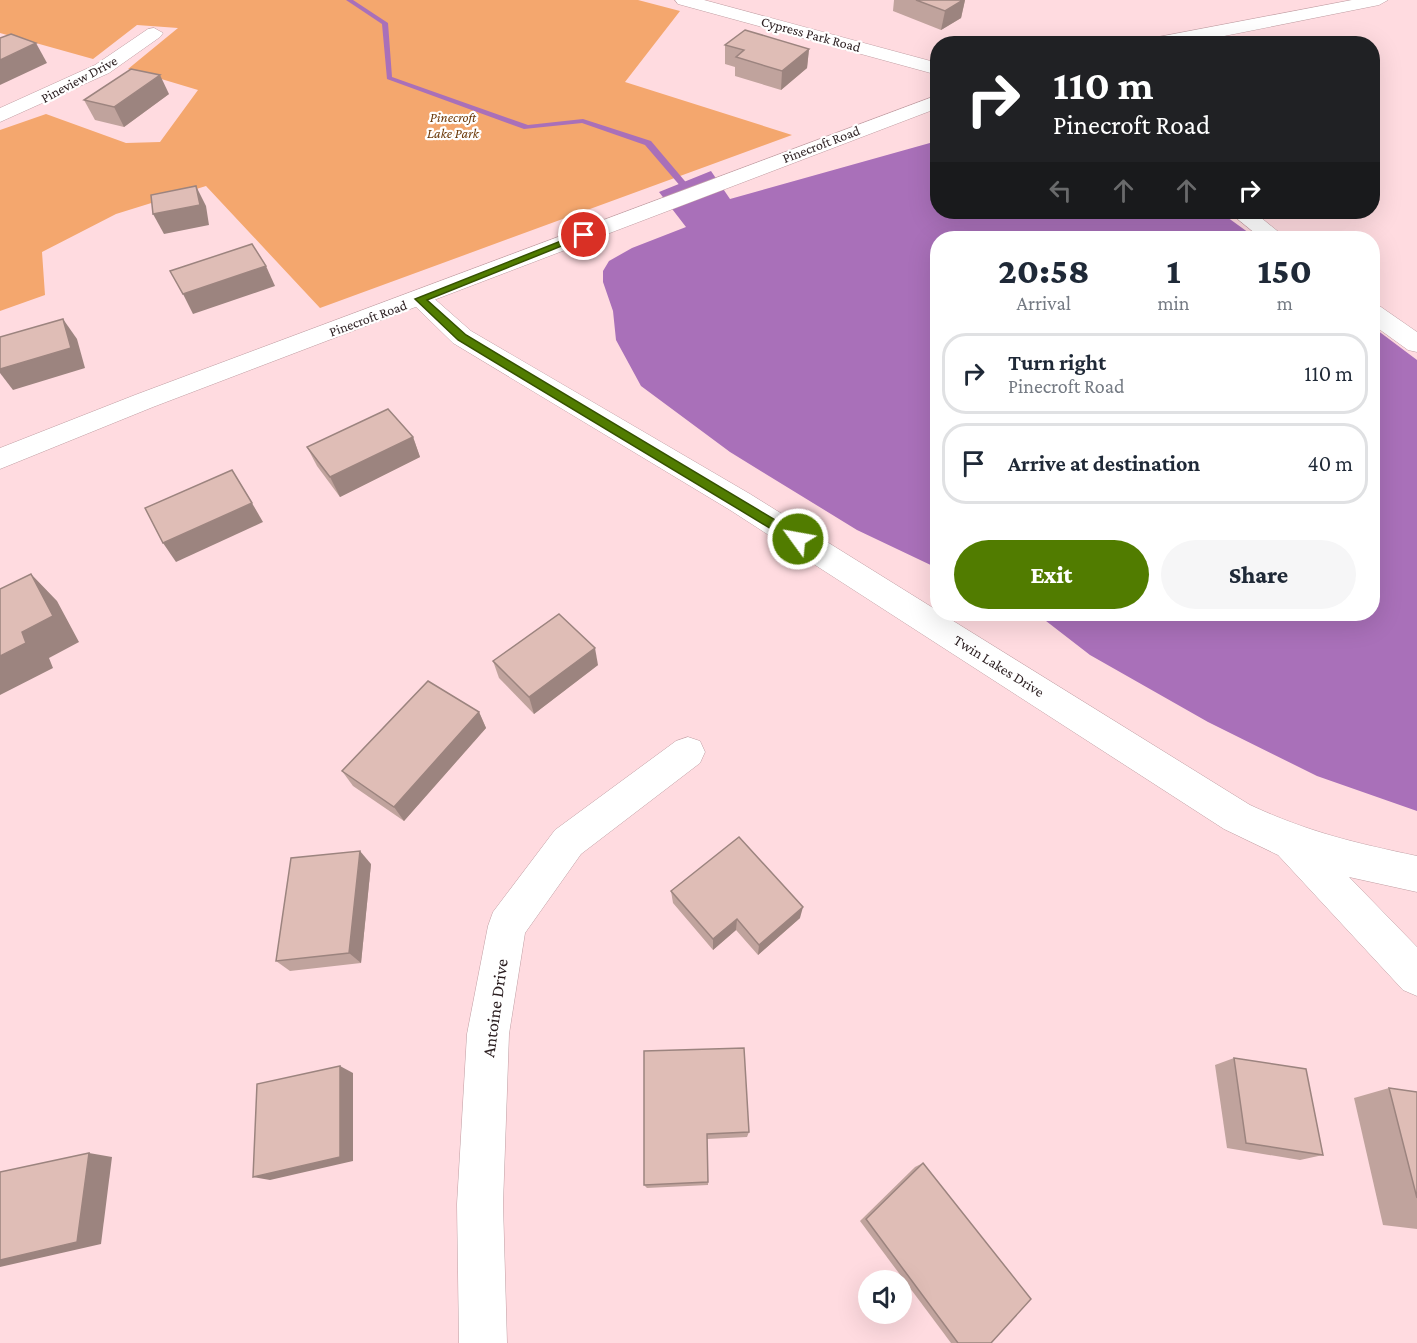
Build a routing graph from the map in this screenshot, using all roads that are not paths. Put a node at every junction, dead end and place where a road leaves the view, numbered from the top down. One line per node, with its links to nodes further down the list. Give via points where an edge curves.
1 (684, 0): 5 (street, Cypress Park Road)
2 (1379, 0): 4 (street)
3 (154, 33): 7 (street, Pineview Drive, via 102,69)
4 (1194, 36)
5 (930, 67)
6 (930, 104): 10 (street, Pinecroft Road)
7 (0, 116)
8 (1249, 219): 9 (street)
9 (1266, 231)
10 (420, 299): 13 (street, Pinecroft Road); 15 (street, Twin Lakes Drive, via 462,337 740,502 1237,816)
11 (1380, 318): 12 (street)
12 (1417, 344)
13 (0, 459)
14 (688, 752): 18 (street, Antoine Drive, via 568,842 507,926 488,1034 480,1204)
15 (1290, 842): 16 (street, Twin Lakes Drive); 17 (street)
16 (1417, 874)
17 (1417, 976)
18 (483, 1343)

